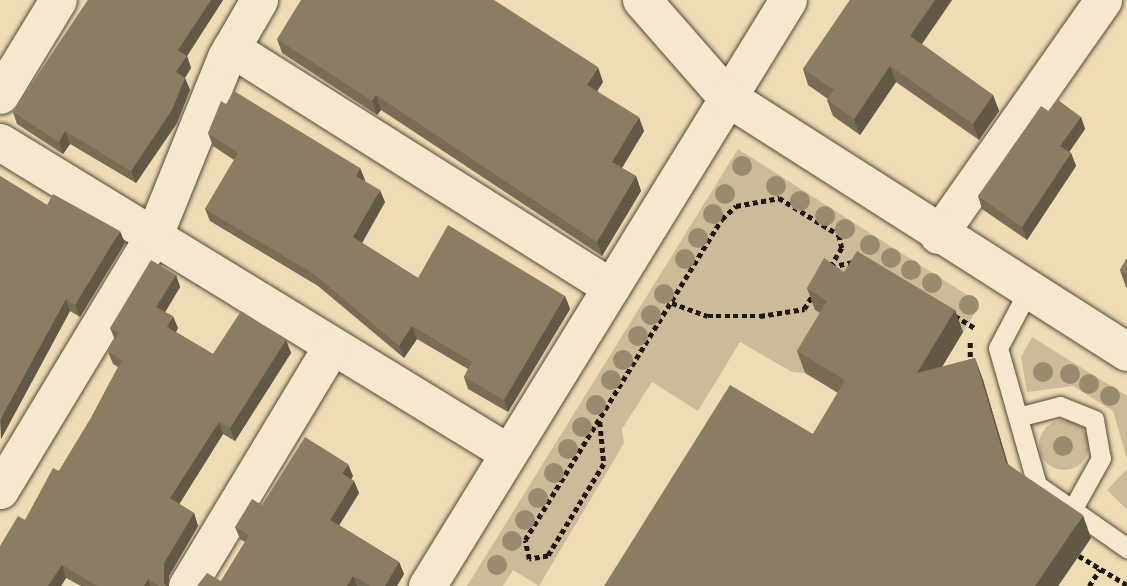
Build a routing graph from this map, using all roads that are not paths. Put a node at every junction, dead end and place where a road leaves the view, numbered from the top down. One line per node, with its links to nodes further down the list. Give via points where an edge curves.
1 (58, 0): 7 (street)
2 (259, 0): 6 (street)
3 (642, 0): 8 (street)
4 (788, 0): 8 (street)
5 (1103, 0): 11 (street)
6 (231, 48): 10 (street); 12 (street)
7 (0, 95)
8 (727, 97): 11 (street); 12 (street)
9 (0, 142): 10 (street)
10 (154, 235): 14 (street); 18 (street)
11 (938, 235): 13 (street)
12 (611, 286): 17 (street)
13 (1028, 291): 15 (street); 16 (lane, via 998,348)
14 (331, 347): 17 (street); 21 (street)
15 (1127, 352)
16 (1018, 417): 19 (lane, via 1037,485); 19 (lane, via 1060,406 1094,420 1101,458)
17 (507, 452): 22 (street)
18 (0, 490)
19 (1071, 512): 20 (lane)
20 (1127, 548)
21 (187, 586)
22 (427, 586)

